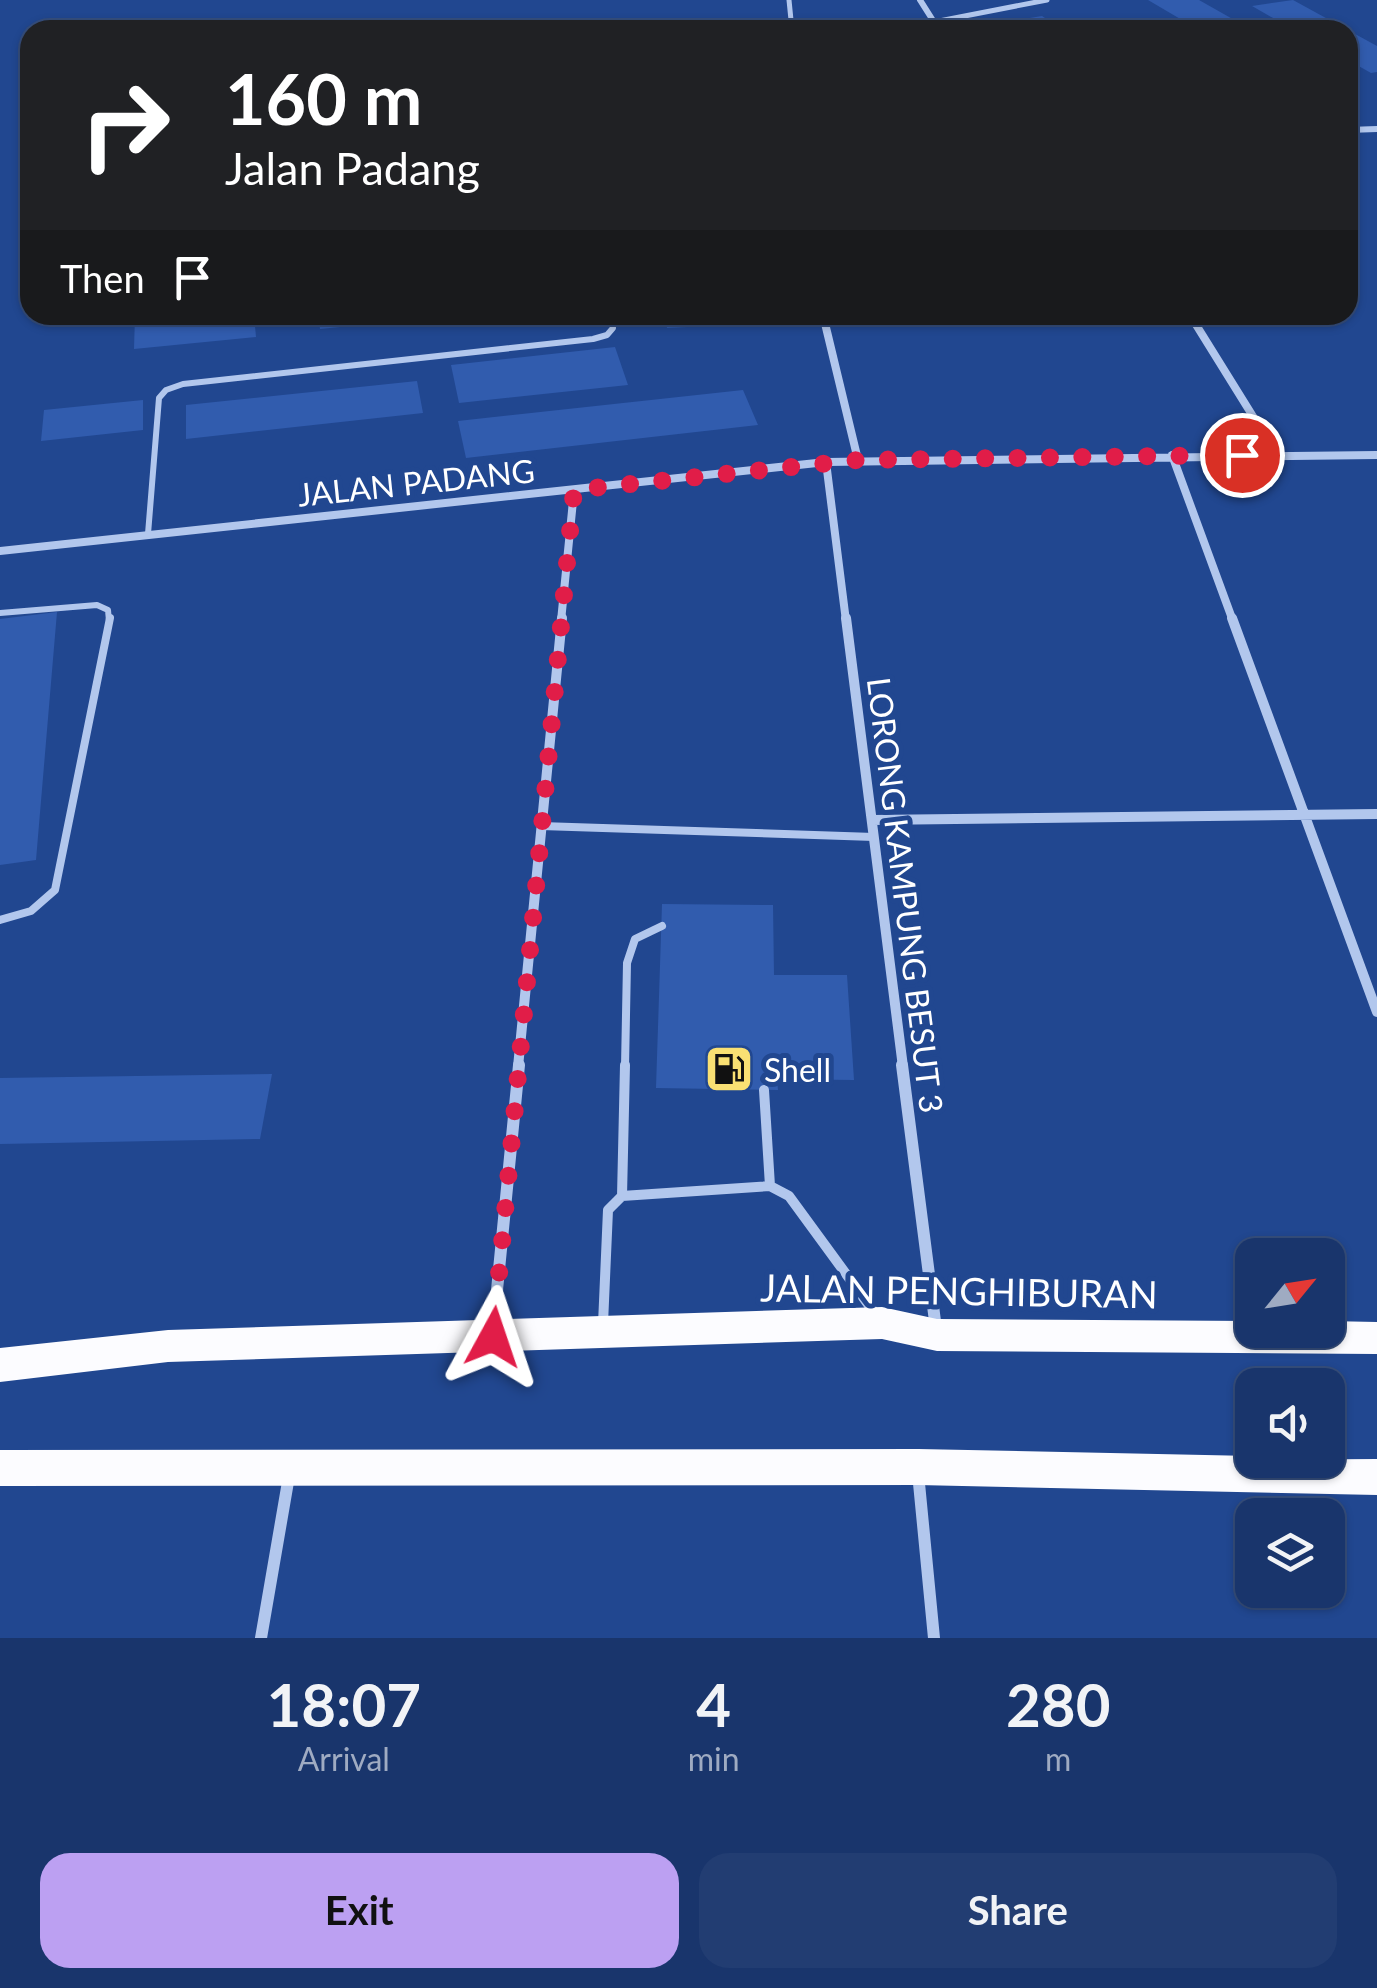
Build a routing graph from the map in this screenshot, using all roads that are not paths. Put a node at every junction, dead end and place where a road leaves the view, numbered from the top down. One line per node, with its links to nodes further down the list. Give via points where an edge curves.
1 (1047, 0): 2 (lane)
2 (944, 20)
3 (613, 325): 12 (lane, via 593,339 166,390 159,398)
4 (825, 325): 9 (street)
5 (1196, 325): 6 (street)
6 (1277, 455): 7 (street, JALAN PADANG); 8 (street, JALAN PADANG)
7 (1377, 455)
8 (1172, 456): 9 (street, JALAN PADANG); 15 (street)
9 (858, 460): 10 (street, JALAN PADANG)
10 (826, 462): 11 (street, JALAN PADANG); 17 (street, LORONG KAMPUNG BESUT 3)
11 (574, 490): 12 (street, JALAN PADANG); 18 (street)
12 (148, 534): 13 (street, JALAN PADANG)
13 (0, 551)
14 (0, 613): 20 (lane, via 97,605 110,618 55,890 42,907)
15 (1304, 814): 16 (street); 17 (street); 22 (street)
16 (1377, 814)
17 (872, 820): 19 (street, LORONG KAMPUNG BESUT 3)
18 (541, 826): 19 (lane); 29 (street)
19 (874, 837): 28 (street, LORONG KAMPUNG BESUT 3)
20 (0, 920)
21 (662, 926): 25 (lane, via 635,938 627,963)
22 (1377, 1012)
23 (764, 1090): 24 (lane)
24 (770, 1186): 25 (lane); 26 (lane, via 789,1196)
25 (622, 1196): 27 (lane, via 608,1210)
26 (882, 1323): 27 (highway, JALAN PENGHIBURAN); 28 (highway, JALAN PENGHIBURAN)
27 (603, 1334): 29 (highway, JALAN PENGHIBURAN)
28 (937, 1335): 30 (highway, JALAN PENGHIBURAN)
29 (493, 1337): 31 (highway, JALAN PENGHIBURAN, via 168,1346)
30 (1377, 1338)
31 (0, 1365)
32 (918, 1467): 34 (highway); 35 (highway); 37 (street)
33 (0, 1468): 34 (highway)
34 (290, 1468): 36 (street)
35 (1377, 1477)
36 (261, 1638)
37 (934, 1638)

